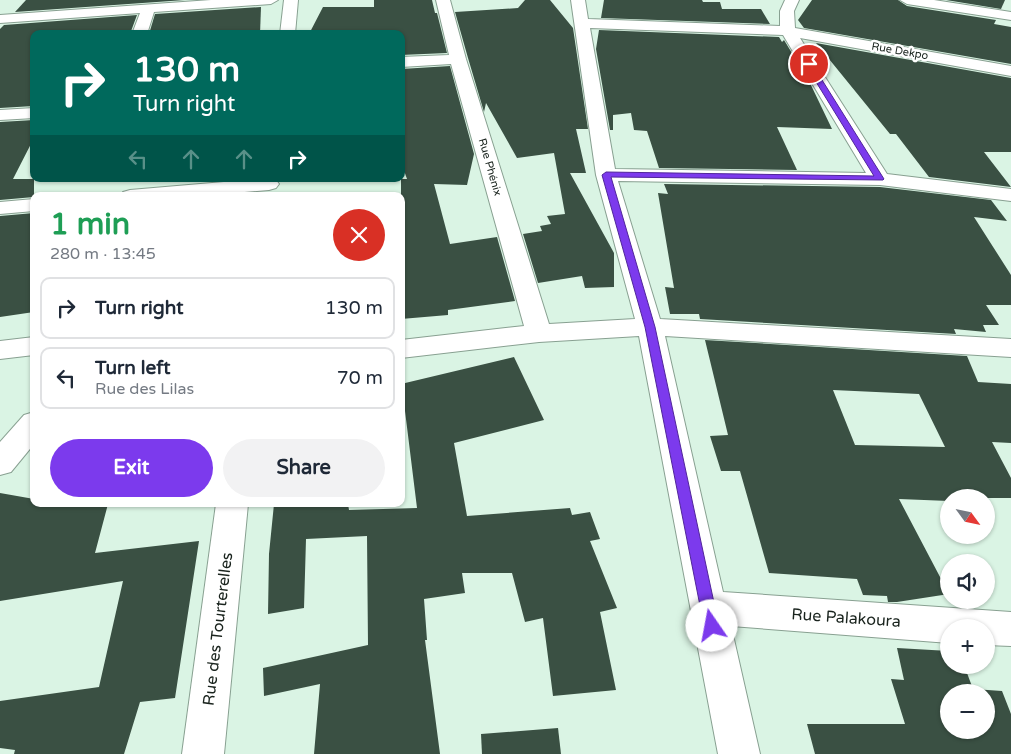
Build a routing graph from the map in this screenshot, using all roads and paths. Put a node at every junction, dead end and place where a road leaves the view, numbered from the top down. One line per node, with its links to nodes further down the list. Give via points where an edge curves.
1 (271, 0): 6 (street)
2 (291, 0): 11 (street)
3 (443, 0): 13 (street, Rue Phénix)
4 (792, 0): 12 (street, via 785,14)
5 (907, 0): 8 (street)
6 (149, 8): 9 (street); 10 (street)
7 (581, 11): 12 (street, Rue Dekpo); 18 (street)
8 (1011, 16)
9 (0, 19)
10 (141, 30)
11 (287, 30)
12 (788, 31): 15 (street, Rue Dekpo); 19 (street)
13 (458, 59): 14 (street); 26 (street, Rue Phénix)
14 (405, 62)
15 (1011, 71)
16 (30, 113): 17 (street)
17 (0, 115)
18 (606, 175): 19 (street); 25 (street)
19 (880, 179): 22 (street)
20 (268, 186): 21 (street)
21 (185, 192)
22 (1011, 195)
23 (30, 205): 24 (street)
24 (0, 208)
25 (650, 327): 26 (street); 28 (street); 34 (street)
26 (539, 333): 29 (street)
27 (30, 346): 30 (street)
28 (1011, 348)
29 (405, 349)
30 (0, 350)
31 (30, 428): 32 (street)
32 (0, 463)
33 (232, 507): 38 (street, Rue des Tourterelles)
34 (708, 608): 35 (street, Rue Palakoura); 39 (street)
35 (940, 625)
36 (995, 628): 37 (street, Rue Palakoura)
37 (1011, 629)
38 (203, 754)
39 (739, 754)

